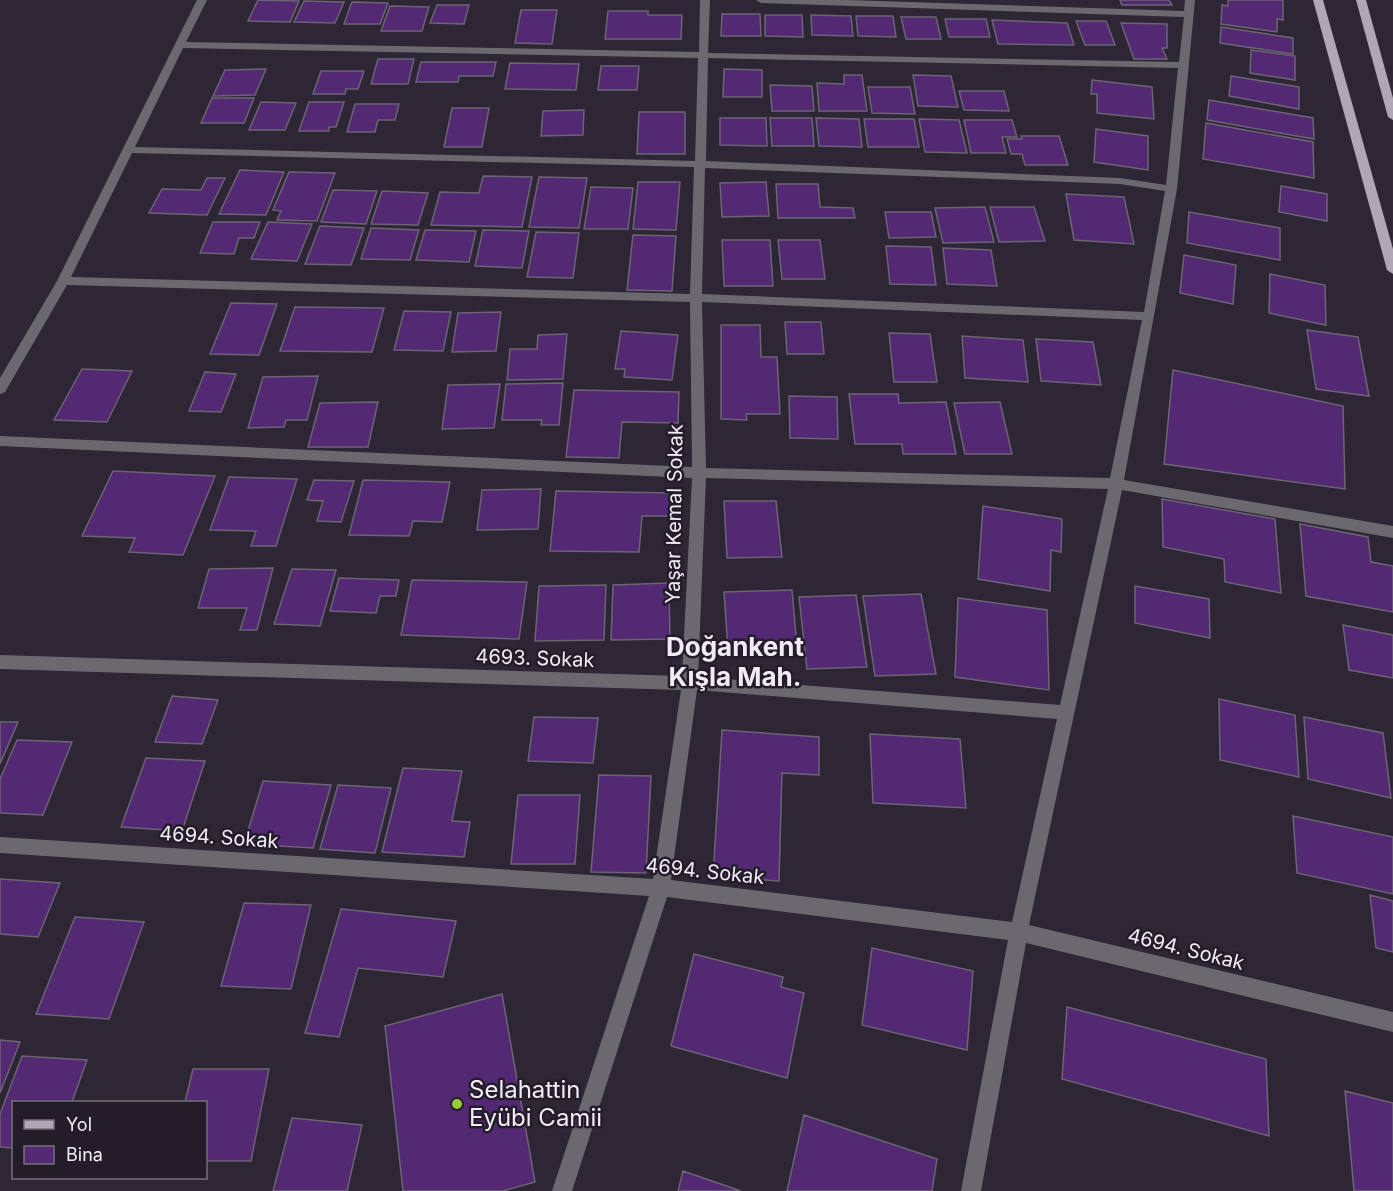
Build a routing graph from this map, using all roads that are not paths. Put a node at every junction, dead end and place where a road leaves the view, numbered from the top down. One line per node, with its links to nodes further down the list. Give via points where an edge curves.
1 (202, 0): 7 (street)
2 (705, 0): 8 (street, Yaşar Kemal Sokak)
3 (761, 0): 6 (street)
4 (1318, 0): 14 (main road)
5 (1361, 0): 10 (main road)
6 (1189, 7): 9 (street)
7 (180, 45): 8 (street); 11 (street)
8 (703, 56): 9 (street); 12 (street, Yaşar Kemal Sokak)
9 (1184, 65): 13 (street)
10 (1393, 117)
11 (128, 150): 12 (street); 15 (street)
12 (699, 164): 13 (street, via 1120,181); 16 (street, Yaşar Kemal Sokak)
13 (1171, 189): 17 (street)
14 (1393, 270)
15 (63, 281): 16 (street); 18 (street)
16 (696, 298): 17 (street); 20 (street, Yaşar Kemal Sokak)
17 (1149, 316): 21 (street)
18 (0, 389)
19 (0, 441): 20 (street)
20 (699, 473): 21 (street); 24 (street, Yaşar Kemal Sokak)
21 (1116, 484): 22 (street); 25 (street)
22 (1393, 532)
23 (0, 662): 24 (street, 4693. Sokak)
24 (690, 683): 25 (street, 4693. Sokak); 27 (street, Yaşar Kemal Sokak)
25 (1068, 713): 28 (street)
26 (0, 845): 27 (street, 4694. Sokak)
27 (661, 888): 28 (street, 4694. Sokak); 30 (street, Yaşar Kemal Sokak)
28 (1019, 932): 29 (street, 4694. Sokak); 31 (street)
29 (1393, 1022)
30 (562, 1191)
31 (971, 1191)

